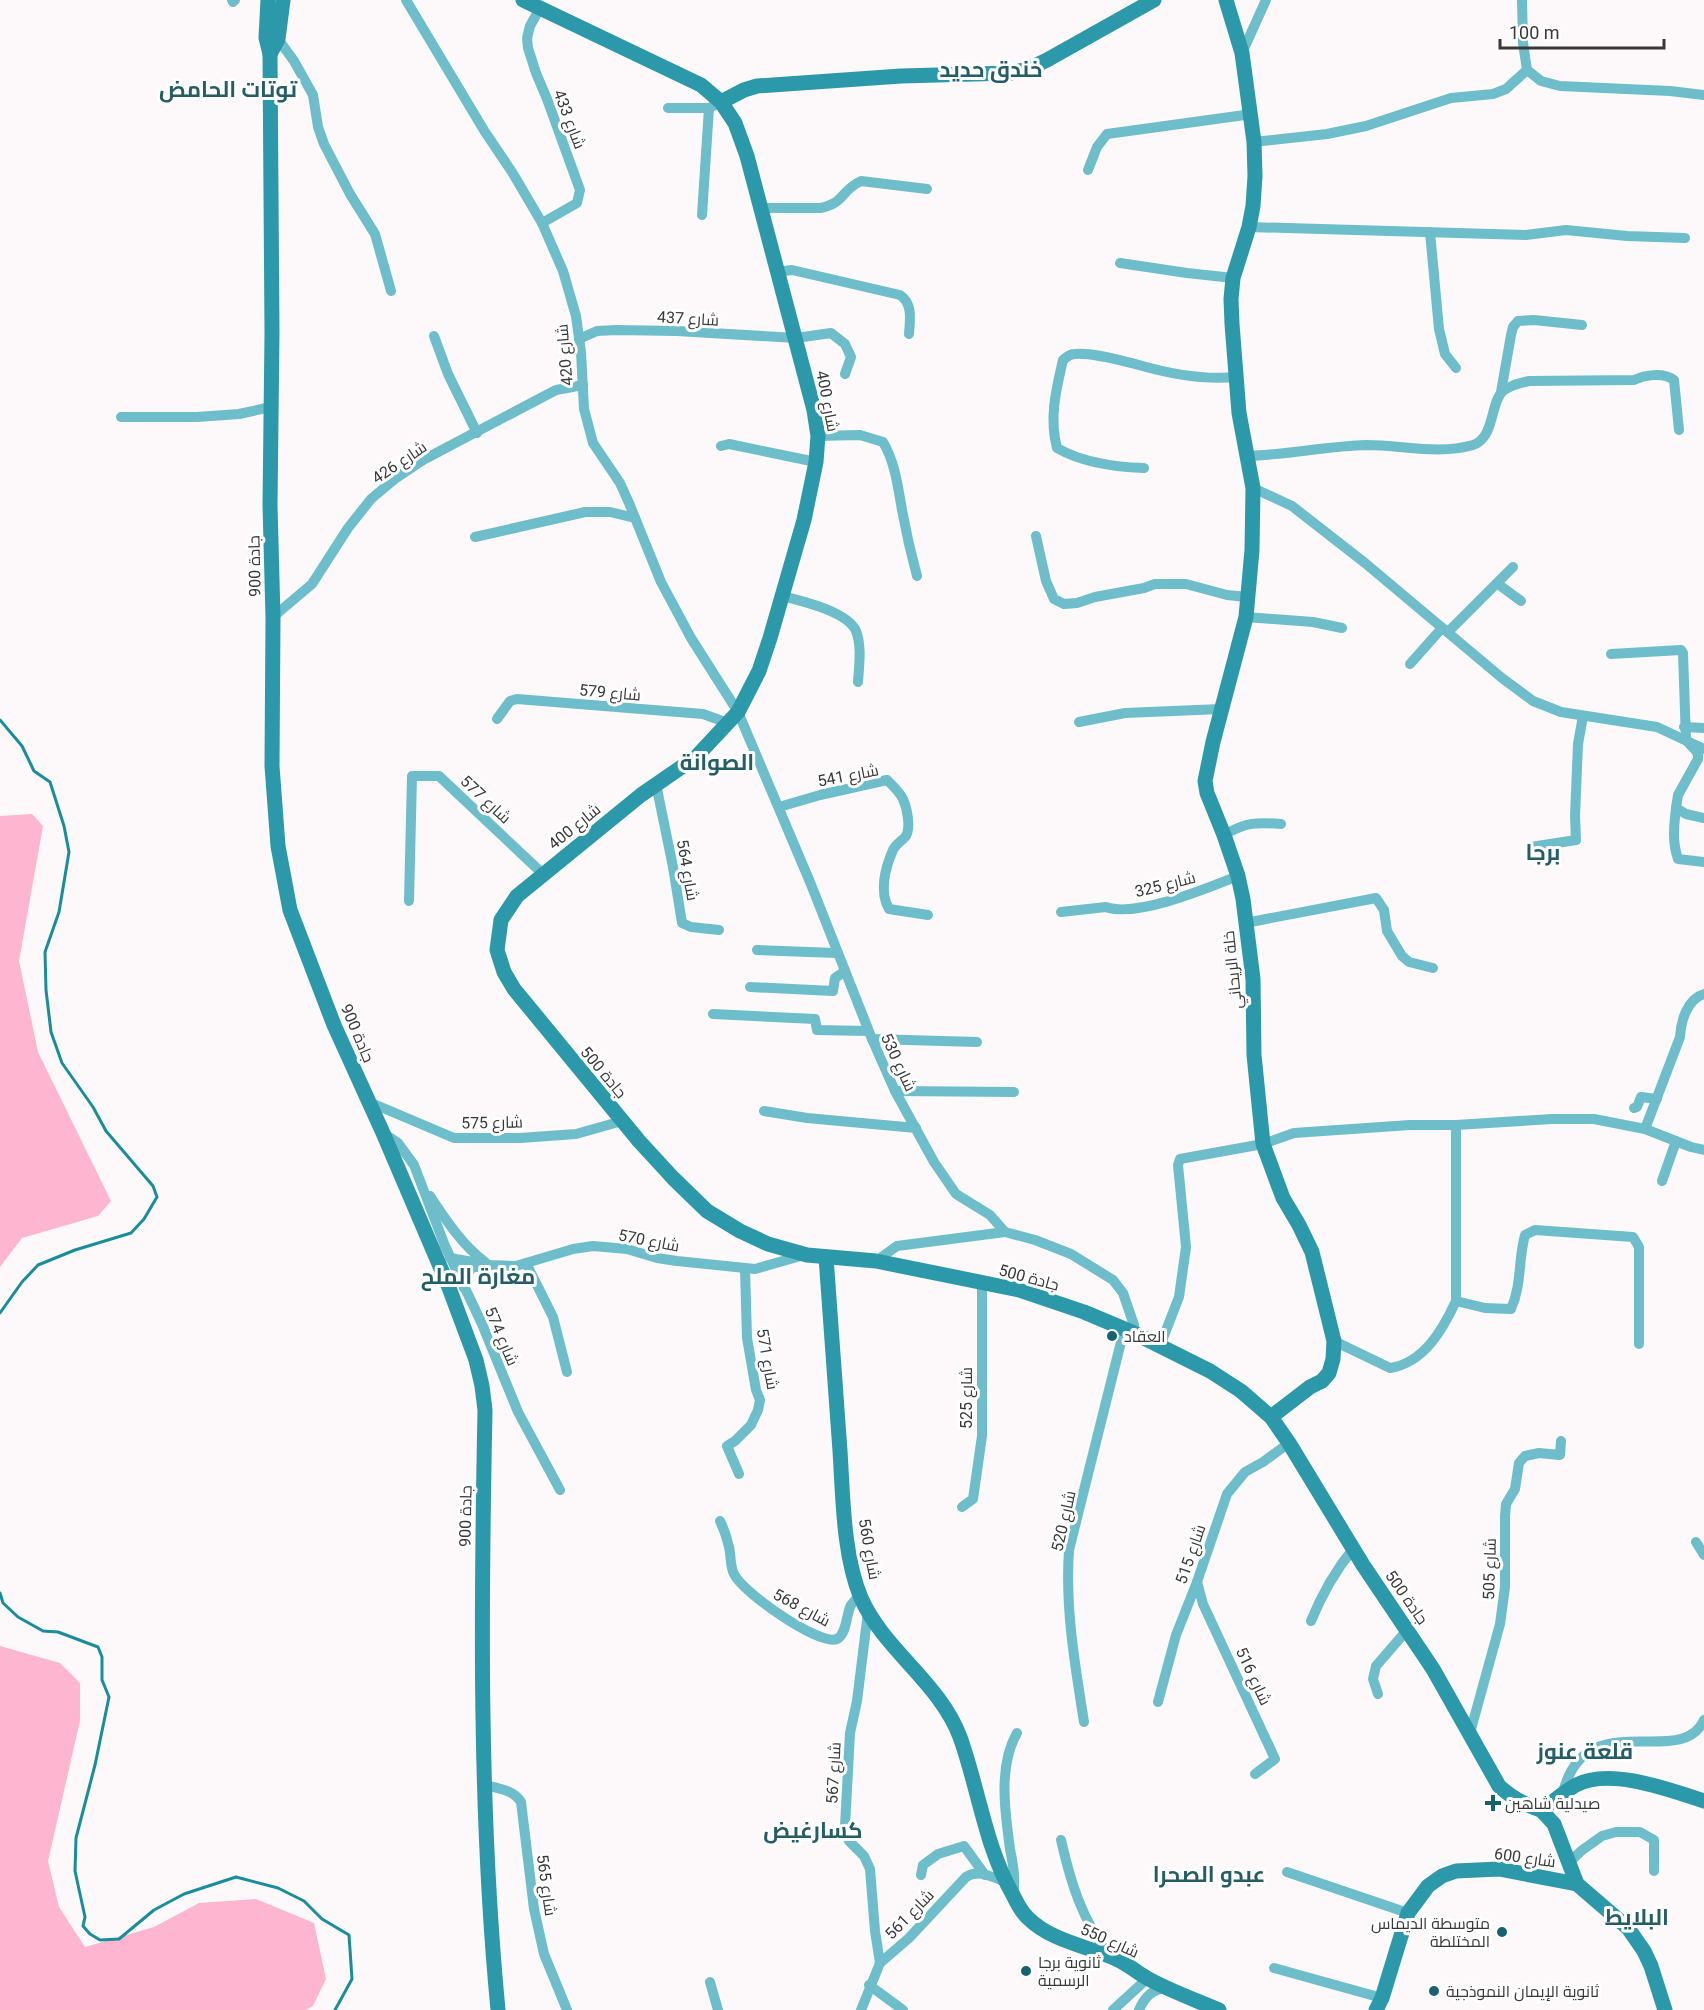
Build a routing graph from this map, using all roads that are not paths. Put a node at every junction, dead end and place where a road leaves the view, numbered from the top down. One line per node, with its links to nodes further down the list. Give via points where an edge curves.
1 (268, 0): 10 (main road, جادة 900)
2 (283, 0): 10 (main road, جادة 900)
3 (406, 0): 22 (street, شارع 420)
4 (523, 0): 9 (main road, شارع 400)
5 (1154, 0): 14 (main road, via 1028,69 981,75 757,86)
6 (1226, 0): 11 (main road, خلة الريحاني)
7 (1266, 0): 11 (street)
8 (1522, 0): 12 (street)
9 (540, 8): 14 (main road, شارع 400, via 701,85); 22 (street, شارع 433, via 530,26 528,48 580,190 577,203)
10 (272, 39): 29 (street, via 294,61 313,95 324,144 375,234); 40 (main road, جادة 900)
11 (1242, 53): 16 (main road, خلة الريحاني)
12 (1527, 70): 13 (street, via 1541,81 1560,86); 17 (street, via 1506,89 1493,94 1450,98 1366,126 1327,134)
13 (1704, 95)
14 (715, 105): 15 (street); 20 (main road, شارع 400, via 735,123 741,136); 21 (street)
15 (668, 108)
16 (1251, 114): 17 (main road, خلة الريحاني); 18 (street, via 1107,134)
17 (1254, 142): 23 (main road, خلة الريحاني)
18 (1088, 170)
19 (927, 189): 20 (street, via 861,181 828,207)
20 (762, 208): 27 (main road, شارع 400)
21 (702, 215)
22 (542, 223): 34 (street, شارع 420, via 568,284)
23 (1249, 227): 24 (street); 28 (main road, خلة الريحاني)
24 (1430, 232): 25 (street, via 1526,236 1566,230); 35 (street, via 1439,328 1445,354)
25 (1685, 238)
26 (1120, 263): 28 (street)
27 (777, 272): 31 (street, via 792,270 900,295 910,308); 33 (main road, شارع 400)
28 (1233, 278): 37 (main road, خلة الريحاني)
29 (392, 291)
30 (1582, 325): 39 (street, via 1518,321 1510,335)
31 (909, 334)
32 (434, 336): 43 (street)
33 (795, 338): 34 (street, شارع 437, via 639,330 597,331); 36 (street, شارع 437, via 831,333 845,344 851,357); 44 (main road, شارع 400)
34 (579, 339): 38 (street, شارع 420)
35 (1456, 368)
36 (845, 374)
37 (1236, 377): 46 (main road, خلة الريحاني); 48 (street, via 1193,376 1077,353 1063,360 1053,415 1057,448 1093,462)
38 (583, 385): 43 (street, شارع 426, via 556,390); 50 (street, شارع 420, via 584,409 593,442 620,483)
39 (1501, 392): 42 (street, via 1529,381 1670,377 1674,380); 46 (street, via 1484,437 1475,444 1410,449 1368,445)
40 (271, 406): 41 (street, via 239,414); 60 (main road, جادة 900)
41 (121, 417)
42 (1678, 430)
43 (477, 433): 60 (street, شارع 426, via 423,460 371,499 312,584)
44 (818, 436): 47 (main road, شارع 400); 54 (street, via 860,435 883,441 897,483)
45 (721, 446): 47 (street, via 729,444)
46 (1247, 456): 49 (main road, خلة الريحاني)
47 (816, 462): 56 (main road, شارع 400)
48 (1144, 468)
49 (1252, 482): 57 (main road, خلة الريحاني); 62 (street, via 1292,506)
50 (635, 518): 52 (street, via 585,512); 68 (street, شارع 420, via 661,582)
51 (1036, 536): 57 (street, via 1046,581 1054,599 1064,604 1155,584 1186,584)
52 (475, 537)
53 (1513, 567): 55 (street)
54 (917, 576)
55 (1498, 584): 58 (street); 62 (street)
56 (782, 596): 65 (street, via 848,620 856,630 859,646); 68 (main road, شارع 400, via 759,671)
57 (1248, 597): 59 (main road, خلة الريحاني)
58 (1521, 601)
59 (1246, 616): 61 (street); 66 (main road, خلة الريحاني)
60 (273, 617): 102 (main road, جادة 900, via 272,766 278,846 290,910 334,1025)
61 (1342, 628)
62 (1445, 630): 64 (street); 67 (street, via 1533,701)
63 (1611, 654): 71 (street, via 1681,650)
64 (1410, 664)
65 (858, 682)
66 (1221, 709): 70 (street, via 1125,713); 80 (main road, خلة الريحاني, via 1205,781)
67 (1583, 716): 73 (street, via 1657,728); 81 (street, via 1578,744 1576,840)
68 (733, 717): 69 (street, شارع 579, via 517,699 510,700); 75 (main road, شارع 400, via 696,757); 76 (street, شارع 530)
69 (497, 719)
70 (1079, 722)
71 (1684, 727): 72 (street); 73 (street)
72 (1704, 728)
73 (1686, 740): 74 (street); 77 (street, via 1698,753 1698,759 1678,795)
74 (1704, 749)
75 (656, 784): 83 (main road, شارع 400); 89 (street, شارع 564, via 682,923)
76 (779, 807): 87 (street, شارع 541, via 887,780 903,800 909,828 894,848 886,873 885,902 889,909); 91 (street, شارع 530)
77 (1676, 808): 78 (street); 82 (street, via 1674,848 1678,859)
78 (1704, 818)
79 (1281, 824): 80 (street, via 1255,822)
80 (1224, 835): 84 (main road, خلة الريحاني)
81 (1531, 847)
82 (1704, 862)
83 (543, 874): 85 (street, شارع 577, via 439,776 412,776); 105 (main road, جادة 500, via 517,896 501,921 499,962 514,989)
84 (1238, 876): 86 (street, شارع 325, via 1203,891 1138,908); 88 (main road, خلة الريحاني)
85 (409, 900)
86 (1061, 912)
87 (928, 915)
88 (1245, 923): 92 (street, via 1376,898 1384,910 1387,931 1402,956 1409,962); 111 (main road, خلة الريحاني, via 1254,978 1254,1055)
89 (719, 930)
90 (757, 950): 91 (street)
91 (836, 953): 93 (street, شارع 530)
92 (1434, 968)
93 (844, 972): 94 (street, via 835,978 833,991); 97 (street, شارع 530)
94 (750, 987)
95 (1704, 994): 101 (street, via 1697,996 1687,1009)
96 (713, 1014): 97 (street, via 816,1019 817,1030)
97 (870, 1035): 98 (street); 99 (street, شارع 530)
98 (977, 1042)
99 (895, 1091): 100 (street); 107 (street, شارع 530)
100 (1014, 1092)
101 (1657, 1099): 103 (street, via 1641,1097); 108 (street)
102 (369, 1102): 105 (street, شارع 575, via 454,1138 576,1134); 109 (main road, جادة 900)
103 (1634, 1108)
104 (764, 1111): 107 (street)
105 (622, 1121): 116 (main road, جادة 500, via 707,1210 768,1244)
106 (1456, 1125): 108 (street, via 1594,1119); 111 (street, via 1294,1133); 125 (street)
107 (916, 1128): 115 (street, شارع 530, via 956,1194 990,1215)
108 (1646, 1129): 110 (street)
109 (383, 1133): 114 (street, شارع 574, via 398,1143); 153 (main road, جادة 900, via 448,1285 482,1386)
110 (1676, 1141): 112 (street); 113 (street)
111 (1263, 1144): 127 (main road, خلة الريحاني, via 1282,1198 1312,1252); 129 (street, via 1180,1159 1186,1247 1179,1297)
112 (1704, 1150)
113 (1662, 1181)
114 (421, 1183): 118 (street, شارع 574); 121 (street, via 454,1230 476,1256)
115 (1005, 1232): 119 (street, via 897,1246); 126 (street, شارع 530, via 1071,1254 1113,1280 1123,1293 1134,1324)
116 (807, 1255): 117 (main road, جادة 500); 122 (street, شارع 570)
117 (826, 1257): 119 (main road, جادة 500); 142 (main road, شارع 560, via 846,1529)
118 (450, 1258): 121 (street, شارع 570); 124 (street, شارع 574)
119 (876, 1261): 123 (main road, جادة 500)
120 (526, 1263): 121 (street, شارع 570); 122 (street, شارع 570, via 593,1246); 130 (street, via 553,1317)
121 (490, 1265): 124 (street, via 470,1268)
122 (745, 1269): 134 (street, شارع 571, via 747,1338 760,1400 751,1425 727,1446)
123 (982, 1283): 126 (main road, جادة 500, via 1019,1290); 136 (street, شارع 525, via 982,1436 973,1498)
124 (464, 1288): 135 (street, شارع 574, via 518,1412)
125 (1456, 1301): 127 (street, via 1434,1340 1418,1356 1398,1366 1390,1368); 128 (street, via 1511,1309 1518,1293 1525,1235 1535,1230 1633,1237 1639,1247)
126 (1129, 1331): 129 (main road, جادة 500); 149 (street, شارع 520, via 1069,1550 1073,1648)
127 (1334, 1341): 131 (main road, خلة الريحاني, via 1329,1373)
128 (1639, 1344)
129 (1160, 1346): 131 (main road, جادة 500, via 1241,1390)
130 (567, 1372)
131 (1271, 1417): 133 (main road, جادة 500)
132 (1561, 1441): 151 (street, شارع 505, via 1560,1455 1525,1455 1506,1504 1505,1587 1500,1624)
133 (1289, 1443): 139 (main road, جادة 500); 141 (street, شارع 515, via 1245,1472 1227,1494)
134 (739, 1474)
135 (560, 1490)
136 (962, 1507)
137 (720, 1521): 142 (street, شارع 568, via 734,1575 753,1596 786,1619 835,1640 843,1631 851,1605)
138 (1696, 1542): 140 (street)
139 (1353, 1550): 144 (street, via 1338,1568); 145 (main road, جادة 500)
140 (1704, 1555)
141 (1197, 1582): 147 (street, شارع 515, via 1176,1635); 152 (street, شارع 516, via 1203,1604 1275,1759)
142 (860, 1596): 143 (main road, شارع 560)
143 (868, 1612): 163 (main road, شارع 560, via 932,1691 959,1735); 168 (street, شارع 567, via 849,1742 845,1826 849,1841 870,1869)
144 (1311, 1620)
145 (1408, 1629): 146 (street, via 1376,1666 1373,1679); 151 (main road, جادة 500)
146 (1378, 1694)
147 (1158, 1702)
148 (1704, 1720): 154 (street, via 1691,1736 1675,1741 1615,1742 1586,1752 1566,1781)
149 (1084, 1722)
150 (1017, 1732): 165 (street, via 1008,1754 1006,1778)
151 (1470, 1733): 156 (main road, جادة 500, via 1499,1786 1527,1806)
152 (1255, 1774)
153 (484, 1785): 175 (main road, جادة 900); 176 (street, شارع 565, via 506,1790 521,1802 534,1909 544,1954)
154 (1562, 1796): 155 (main road, via 1576,1785 1597,1779 1628,1780); 156 (main road)
155 (1704, 1801)
156 (1541, 1810): 158 (main road, via 1554,1824)
157 (1061, 1840): 167 (street, via 1078,1904)
158 (1569, 1863): 159 (street, via 1602,1836 1640,1832 1654,1840); 164 (main road)
159 (1654, 1871)
160 (1287, 1872): 166 (street)
161 (921, 1875): 162 (street, via 923,1865 938,1854 964,1846)
162 (986, 1875): 163 (street); 168 (street, شارع 561, via 966,1877)
163 (1004, 1881): 165 (main road, شارع 550)
164 (1577, 1884): 166 (main road, شارع 600, via 1499,1869 1456,1871 1428,1886); 183 (main road, via 1636,1939 1651,1965)
165 (1013, 1896): 167 (main road, شارع 550, via 1026,1917 1042,1929)
166 (1408, 1913): 174 (main road, شارع 600)
167 (1109, 1955): 170 (main road, شارع 550)
168 (880, 1963): 172 (street, شارع 561)
169 (1274, 1968): 174 (street)
170 (1148, 1978): 173 (main road, شارع 550); 180 (street)
171 (710, 1982): 177 (street)
172 (869, 1985): 178 (street, شارع 561); 179 (street)
173 (1168, 1987): 181 (street, via 1149,1994); 182 (main road, شارع 550)
174 (1379, 2004)
175 (498, 2010)
176 (567, 2010)
177 (718, 2010)
178 (861, 2010)
179 (903, 2010)
180 (1113, 2010)
181 (1139, 2010)
182 (1220, 2010)
183 (1665, 2010)

